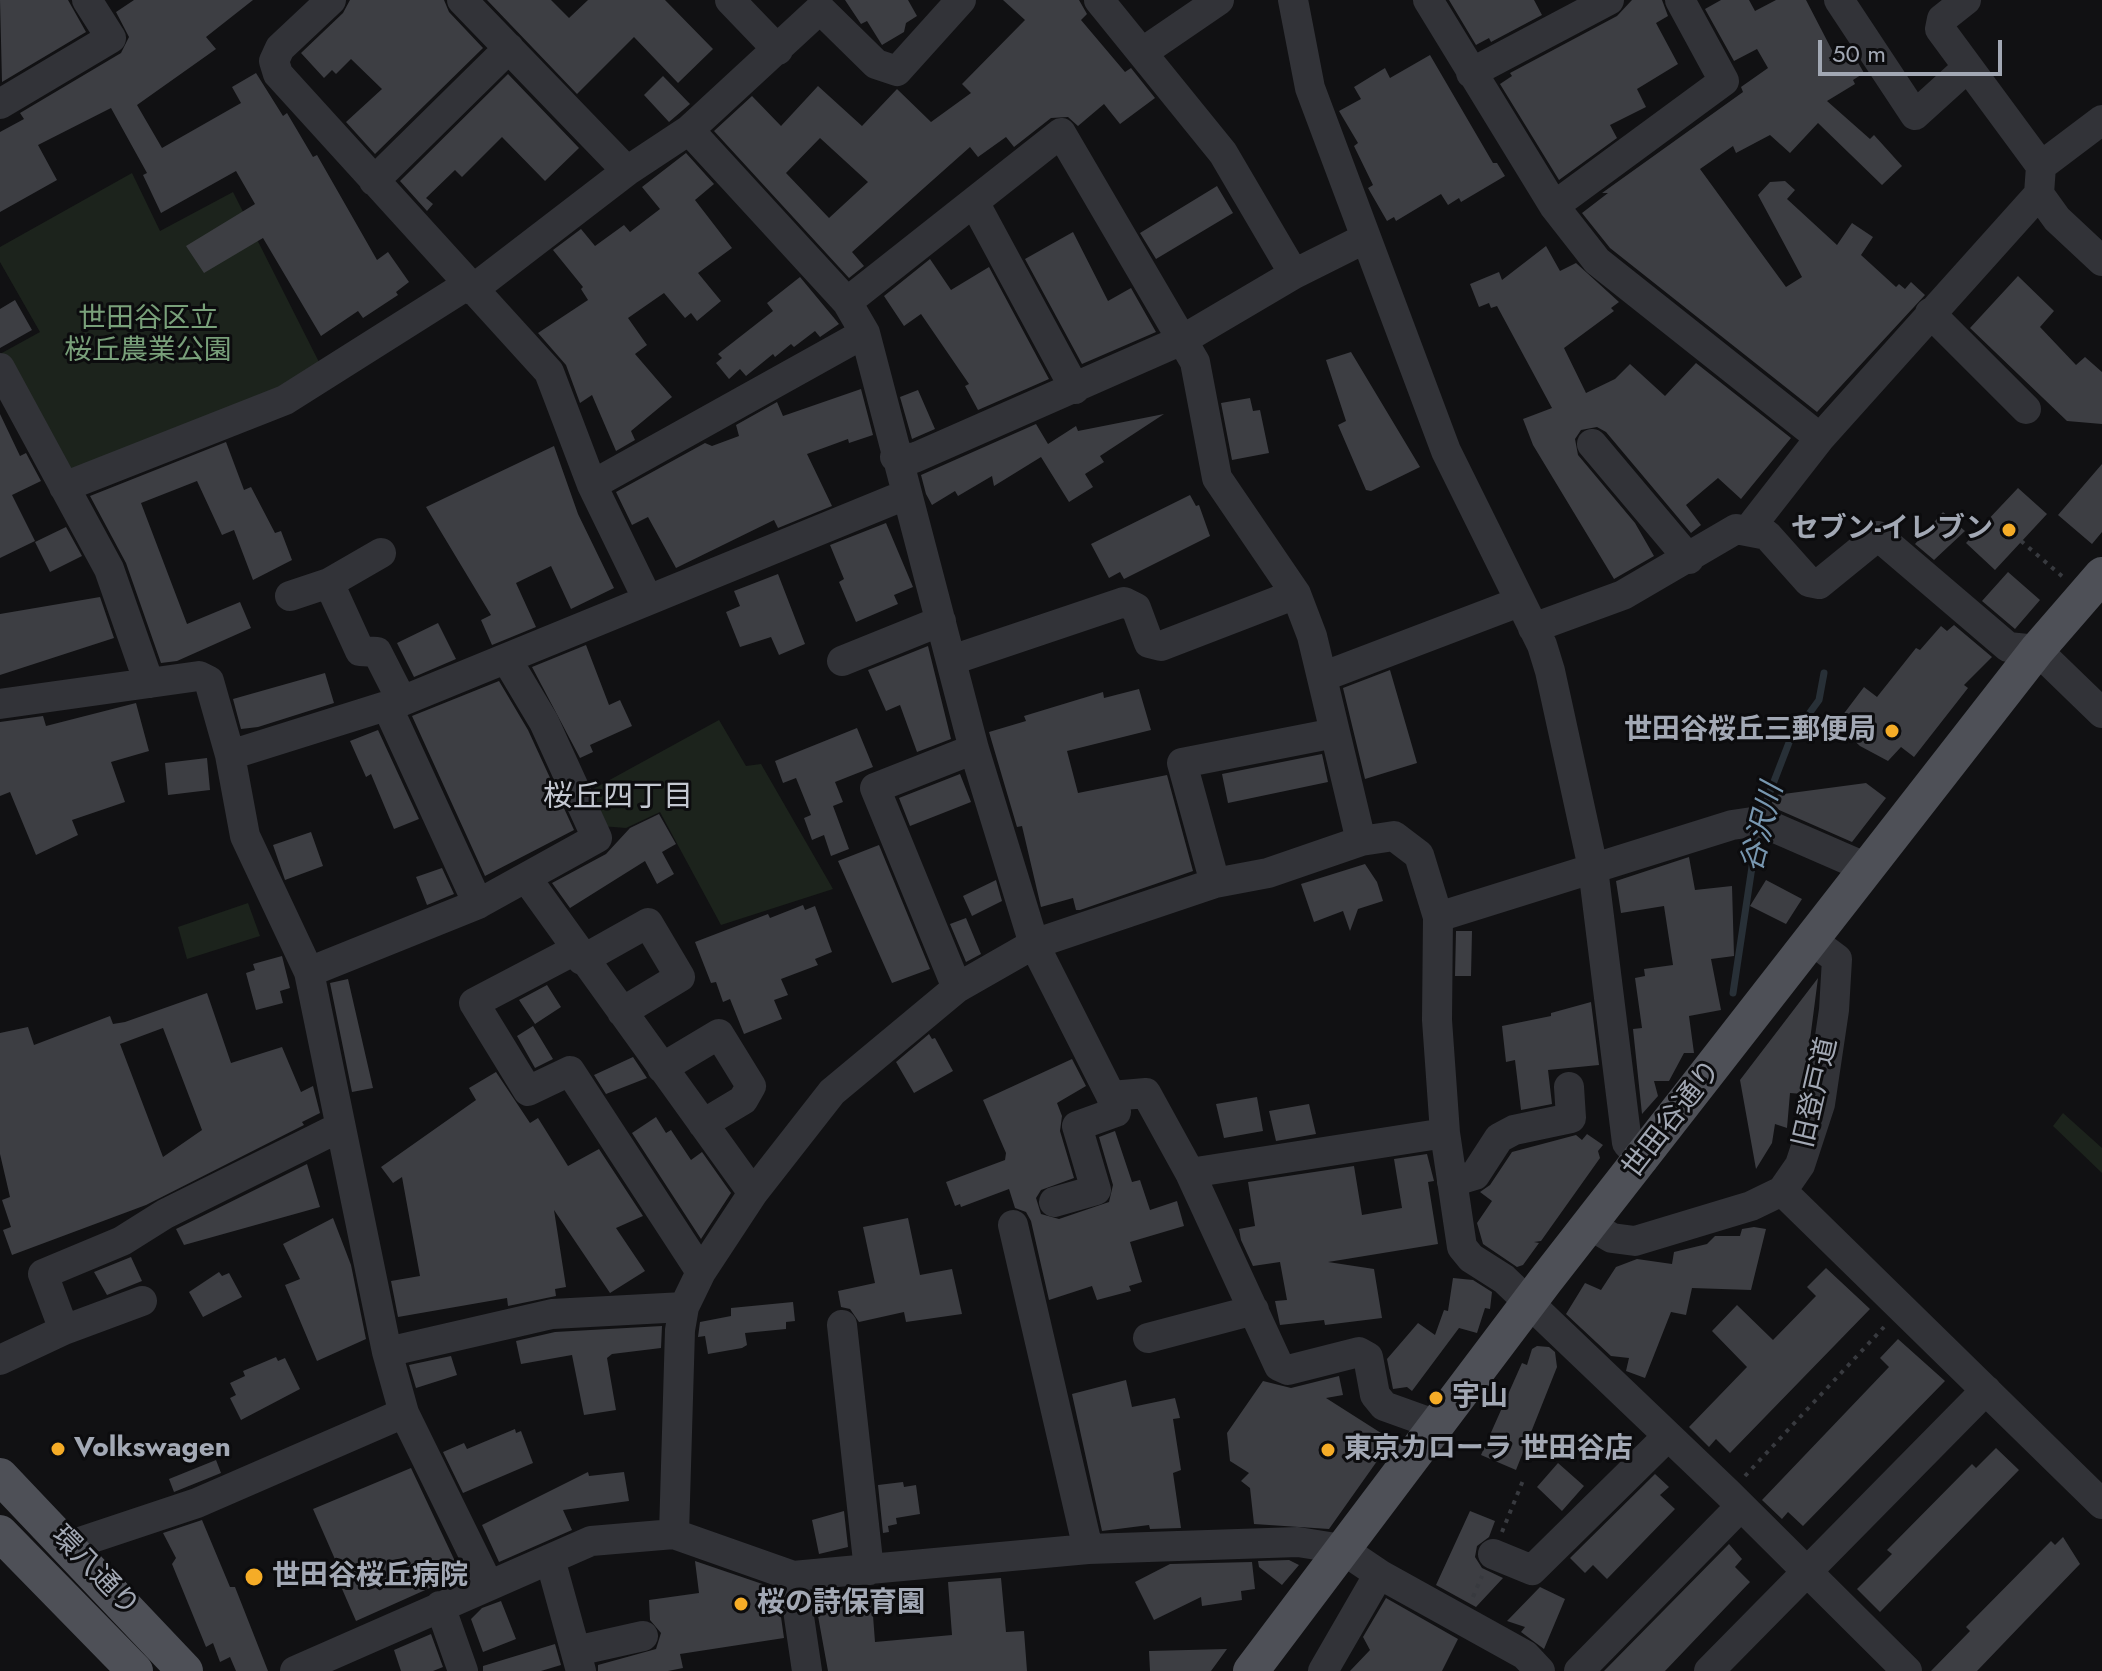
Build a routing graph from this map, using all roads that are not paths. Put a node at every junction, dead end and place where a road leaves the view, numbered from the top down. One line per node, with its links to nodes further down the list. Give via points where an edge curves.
1 (87, 0): 19 (street, via 111,38)
2 (331, 0): 24 (street, via 280,48 274,61 278,74)
3 (462, 0): 14 (street)
4 (730, 0): 15 (street)
5 (961, 0): 15 (street, via 897,71 876,64 820,9)
6 (1099, 0): 16 (street)
7 (1219, 0): 16 (street)
8 (1293, 0): 27 (street, via 1310,88)
9 (1428, 0): 18 (street)
10 (1609, 0): 18 (street)
11 (1680, 0): 26 (street, via 1724,81)
12 (1839, 0): 17 (street, via 1915,115)
13 (1966, 0): 17 (street, via 1942,19 1940,29)
14 (509, 48): 22 (street); 24 (street)
15 (778, 50): 21 (street)
16 (1143, 52): 29 (street, via 1223,153)
17 (1968, 67): 23 (street)
18 (1471, 73): 26 (street)
19 (0, 104)
20 (2102, 120): 23 (street)
21 (689, 130): 22 (street); 31 (street)
22 (627, 171): 30 (street)
23 (2040, 180): 28 (street, via 2057,219); 32 (street)
24 (374, 181): 30 (street)
25 (974, 202): 31 (street); 34 (street, via 1061,133); 36 (street)
26 (1554, 206): 38 (street, via 1597,261)
27 (1366, 238): 29 (street); 52 (street, via 1446,451)
28 (2102, 261)
29 (1294, 274): 34 (street)
30 (470, 287): 41 (street, via 549,372); 42 (street, via 285,400)
31 (847, 302): 33 (street)
32 (1930, 313): 37 (street); 38 (street)
33 (865, 333): 40 (street); 41 (street)
34 (1182, 340): 36 (street); 49 (street, via 1195,362 1217,478)
35 (0, 368): 42 (street)
36 (1075, 389): 40 (street, via 914,458)
37 (2026, 409)
38 (1820, 438): 44 (street)
39 (1592, 444): 46 (street)
40 (895, 457): 43 (street)
41 (592, 485): 51 (street)
42 (64, 487): 59 (street, via 109,569)
43 (905, 495): 51 (street); 53 (street)
44 (1749, 529): 46 (street, via 1736,529); 54 (street, via 1767,535 1809,582 1819,584 1878,536 2008,647)
45 (381, 553): 48 (street)
46 (1689, 559): 52 (street, via 1623,595)
47 (2102, 575): 54 (main road, 世田谷通り)
48 (329, 583): 50 (street); 60 (street, via 360,651 377,652)
49 (1296, 594): 56 (street, via 1161,646 1149,643 1136,608 1124,602); 58 (street)
50 (290, 596)
51 (648, 600): 55 (street)
52 (1526, 615): 58 (street); 67 (street, via 1550,671)
53 (941, 621): 56 (street); 57 (street)
54 (2037, 650): 62 (street); 68 (main road, 世田谷通り)
55 (507, 660): 60 (street); 69 (street, via 544,722 597,838)
56 (952, 660): 64 (street)
57 (842, 661)
58 (1322, 677): 63 (street)
59 (149, 683): 61 (street); 65 (street, via 199,676 209,681)
60 (395, 703): 65 (street); 71 (street)
61 (0, 704)
62 (2102, 713)
63 (1335, 733): 66 (street); 70 (street, via 1182,763)
64 (974, 749): 74 (street); 77 (street, via 875,788)
65 (230, 755): 76 (street, via 245,836)
66 (1361, 841): 70 (street, via 1268,873); 72 (street, via 1394,836 1419,855)
67 (1593, 868): 68 (street, via 1732,825 1764,821); 72 (street); 85 (street, via 1627,1143)
68 (1867, 868): 73 (main road, 世田谷通り)
69 (527, 879): 71 (street); 75 (street)
70 (1215, 883): 74 (street)
71 (478, 904): 76 (street)
72 (1438, 917): 84 (street, via 1437,1020)
73 (1813, 941): 85 (main road, 世田谷通り); 88 (street, 旧登戸道, via 1837,959 1834,1010 1820,1104 1800,1165)
74 (1034, 944): 77 (street); 81 (street)
75 (578, 955): 78 (street); 78 (street, via 648,923 680,977); 93 (street, via 474,1003 528,1091 570,1071)
76 (309, 972): 83 (street)
77 (957, 988): 89 (street, via 832,1092)
78 (622, 1012): 79 (street)
79 (662, 1068): 82 (street); 82 (street, via 719,1034 751,1086 743,1100)
80 (1569, 1087): 87 (street, via 1571,1118 1499,1138 1475,1175)
81 (1111, 1096): 86 (street, via 1146,1093); 90 (street, via 1116,1112 1077,1126 1096,1190)
82 (703, 1124): 89 (street)
83 (340, 1127): 99 (street, via 122,1241 43,1274); 101 (street)
84 (1445, 1133): 86 (street); 87 (street)
85 (1643, 1160): 92 (main road, 世田谷通り)
86 (1190, 1173): 97 (street)
87 (1452, 1182): 95 (street, via 1462,1247)
88 (1782, 1191): 92 (street, via 1751,1206 1635,1241 1612,1238); 103 (street)
89 (753, 1193): 93 (street)
90 (1054, 1202)
91 (1013, 1225): 113 (street)
92 (1590, 1225): 95 (main road, 世田谷通り)
93 (701, 1272): 96 (street)
94 (142, 1301): 99 (street)
95 (1528, 1304): 105 (main road, 世田谷通り); 106 (street)
96 (684, 1307): 101 (street, via 552,1314); 111 (street)
97 (1254, 1310): 100 (street); 105 (street, via 1279,1366 1288,1370 1359,1352 1368,1357 1375,1395 1384,1406)
98 (842, 1325): 117 (street)
99 (64, 1330): 102 (street)
100 (1148, 1338)
101 (387, 1352): 104 (street)
102 (0, 1360)
103 (1986, 1390): 109 (street); 118 (street)
104 (404, 1413): 112 (street, via 197,1503); 121 (street)
105 (1437, 1425): 114 (main road, 世田谷通り)
106 (1668, 1436): 108 (street); 115 (street, via 1532,1570)
107 (0, 1476): 112 (main road, 環八通り)
108 (1735, 1500): 118 (street); 135 (street)
109 (2102, 1504)
110 (0, 1533): 126 (main road, 環八通り)
111 (674, 1534): 116 (street, via 591,1541); 120 (street)
112 (68, 1546): 123 (main road, 環八通り)
113 (1088, 1549): 114 (street, via 1298,1542); 117 (street)
114 (1342, 1549): 119 (street); 132 (main road, 世田谷通り)
115 (1493, 1554)
116 (550, 1559): 121 (street); 125 (street)
117 (869, 1570): 120 (street)
118 (1807, 1571): 136 (street); 137 (street)
119 (1379, 1574): 133 (street); 134 (street, via 1525,1655)
120 (793, 1576): 131 (street)
121 (488, 1584): 122 (street)
122 (440, 1606): 129 (street); 130 (street)
123 (150, 1630): 127 (main road, 環八通り); 128 (main road)
124 (643, 1636): 125 (street)
125 (579, 1661)
126 (132, 1669)
127 (185, 1671)
128 (203, 1671)
129 (295, 1671)
130 (463, 1671)
131 (807, 1671)
132 (1251, 1671)
133 (1323, 1671)
134 (1540, 1671)
135 (1579, 1671)
136 (1709, 1671)
137 (1907, 1671)

